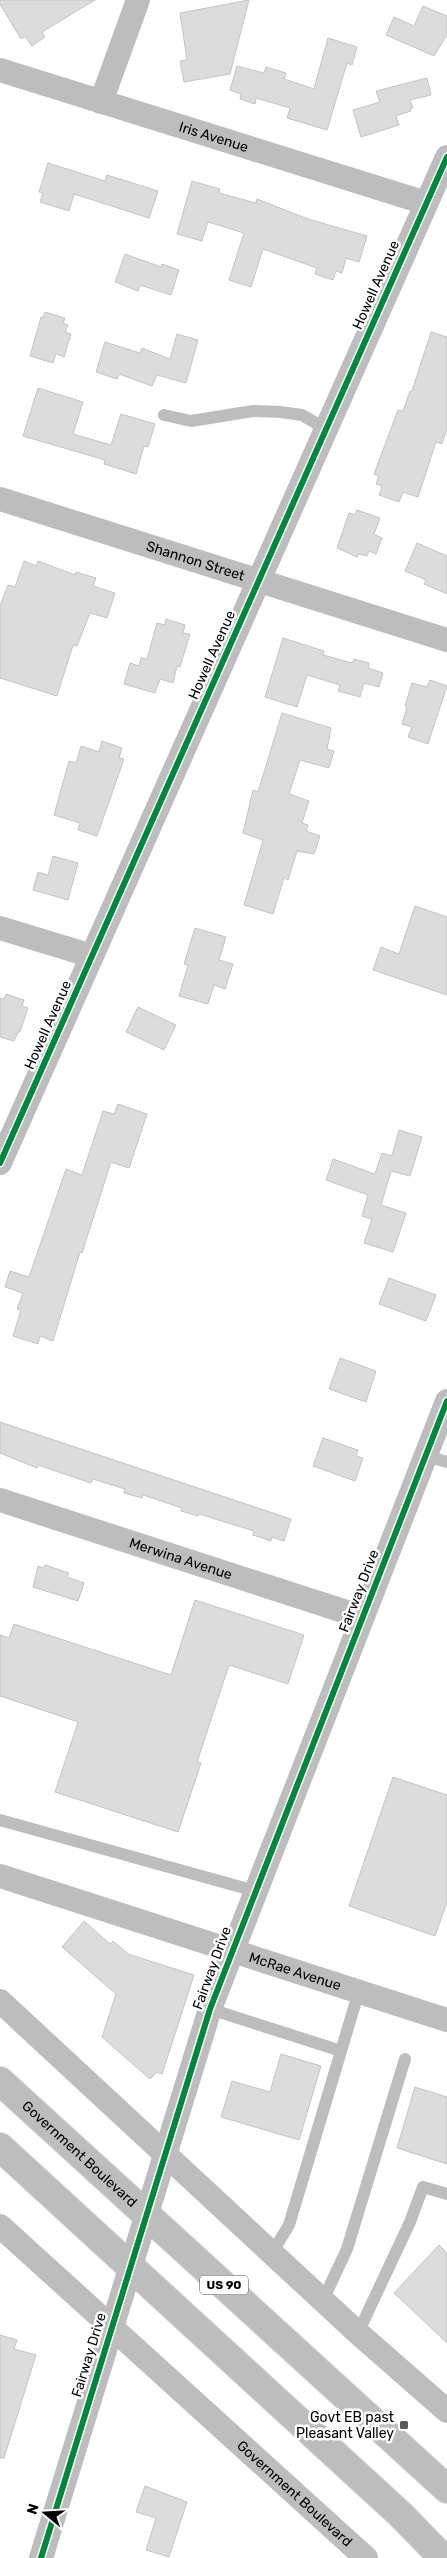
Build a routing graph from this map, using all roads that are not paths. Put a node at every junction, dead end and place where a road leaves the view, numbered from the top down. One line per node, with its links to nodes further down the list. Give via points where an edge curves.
1 (138, 0): 3 (street)
2 (0, 70): 3 (street, Iris Avenue)
3 (101, 102): 5 (street, Iris Avenue)
4 (447, 157): 5 (street, Howell Avenue)
5 (426, 203): 7 (street, Howell Avenue)
6 (164, 414): 7 (lane, via 191,421 253,411 280,412 302,415)
7 (326, 429): 9 (street, Howell Avenue)
8 (0, 499): 9 (street, Shannon Street)
9 (258, 580): 10 (street, Shannon Street); 12 (street, Howell Avenue)
10 (447, 640)
11 (0, 928): 12 (street)
12 (92, 956): 13 (street, Howell Avenue)
13 (0, 1163)
14 (447, 1401): 15 (street, Fairway Drive)
15 (436, 1459): 17 (street, Fairway Drive)
16 (0, 1500): 17 (street, Merwina Avenue)
17 (362, 1617): 20 (street, Fairway Drive)
18 (0, 1820): 20 (lane)
19 (0, 1876): 21 (street, McRae Avenue)
20 (255, 1891): 21 (street, Fairway Drive)
21 (232, 1950): 22 (street, McRae Avenue); 24 (street, Fairway Drive)
22 (359, 1991): 25 (street, McRae Avenue); 26 (lane)
23 (0, 2001): 30 (street)
24 (210, 2009): 26 (lane); 30 (street, Fairway Drive)
25 (447, 2020)
26 (341, 2050): 34 (lane, via 289,2225)
27 (405, 2059): 36 (lane, via 347,2249)
28 (0, 2081): 32 (main road, Government Boulevard / US 90)
29 (0, 2147): 35 (main road)
30 (165, 2153): 32 (street, Fairway Drive); 34 (street)
31 (447, 2194): 38 (lane, via 423,2187)
32 (145, 2214): 35 (street, Fairway Drive); 40 (main road, Government Boulevard / US 90)
33 (0, 2226): 37 (street, Government Boulevard)
34 (272, 2253): 36 (street)
35 (130, 2265): 37 (street, Fairway Drive); 43 (main road, via 400,2514)
36 (323, 2300): 38 (street)
37 (111, 2325): 41 (street, Fairway Drive); 42 (street, Government Boulevard)
38 (358, 2333): 39 (street)
39 (447, 2411)
40 (447, 2489)
41 (41, 2558)
42 (366, 2558)
43 (442, 2558)

